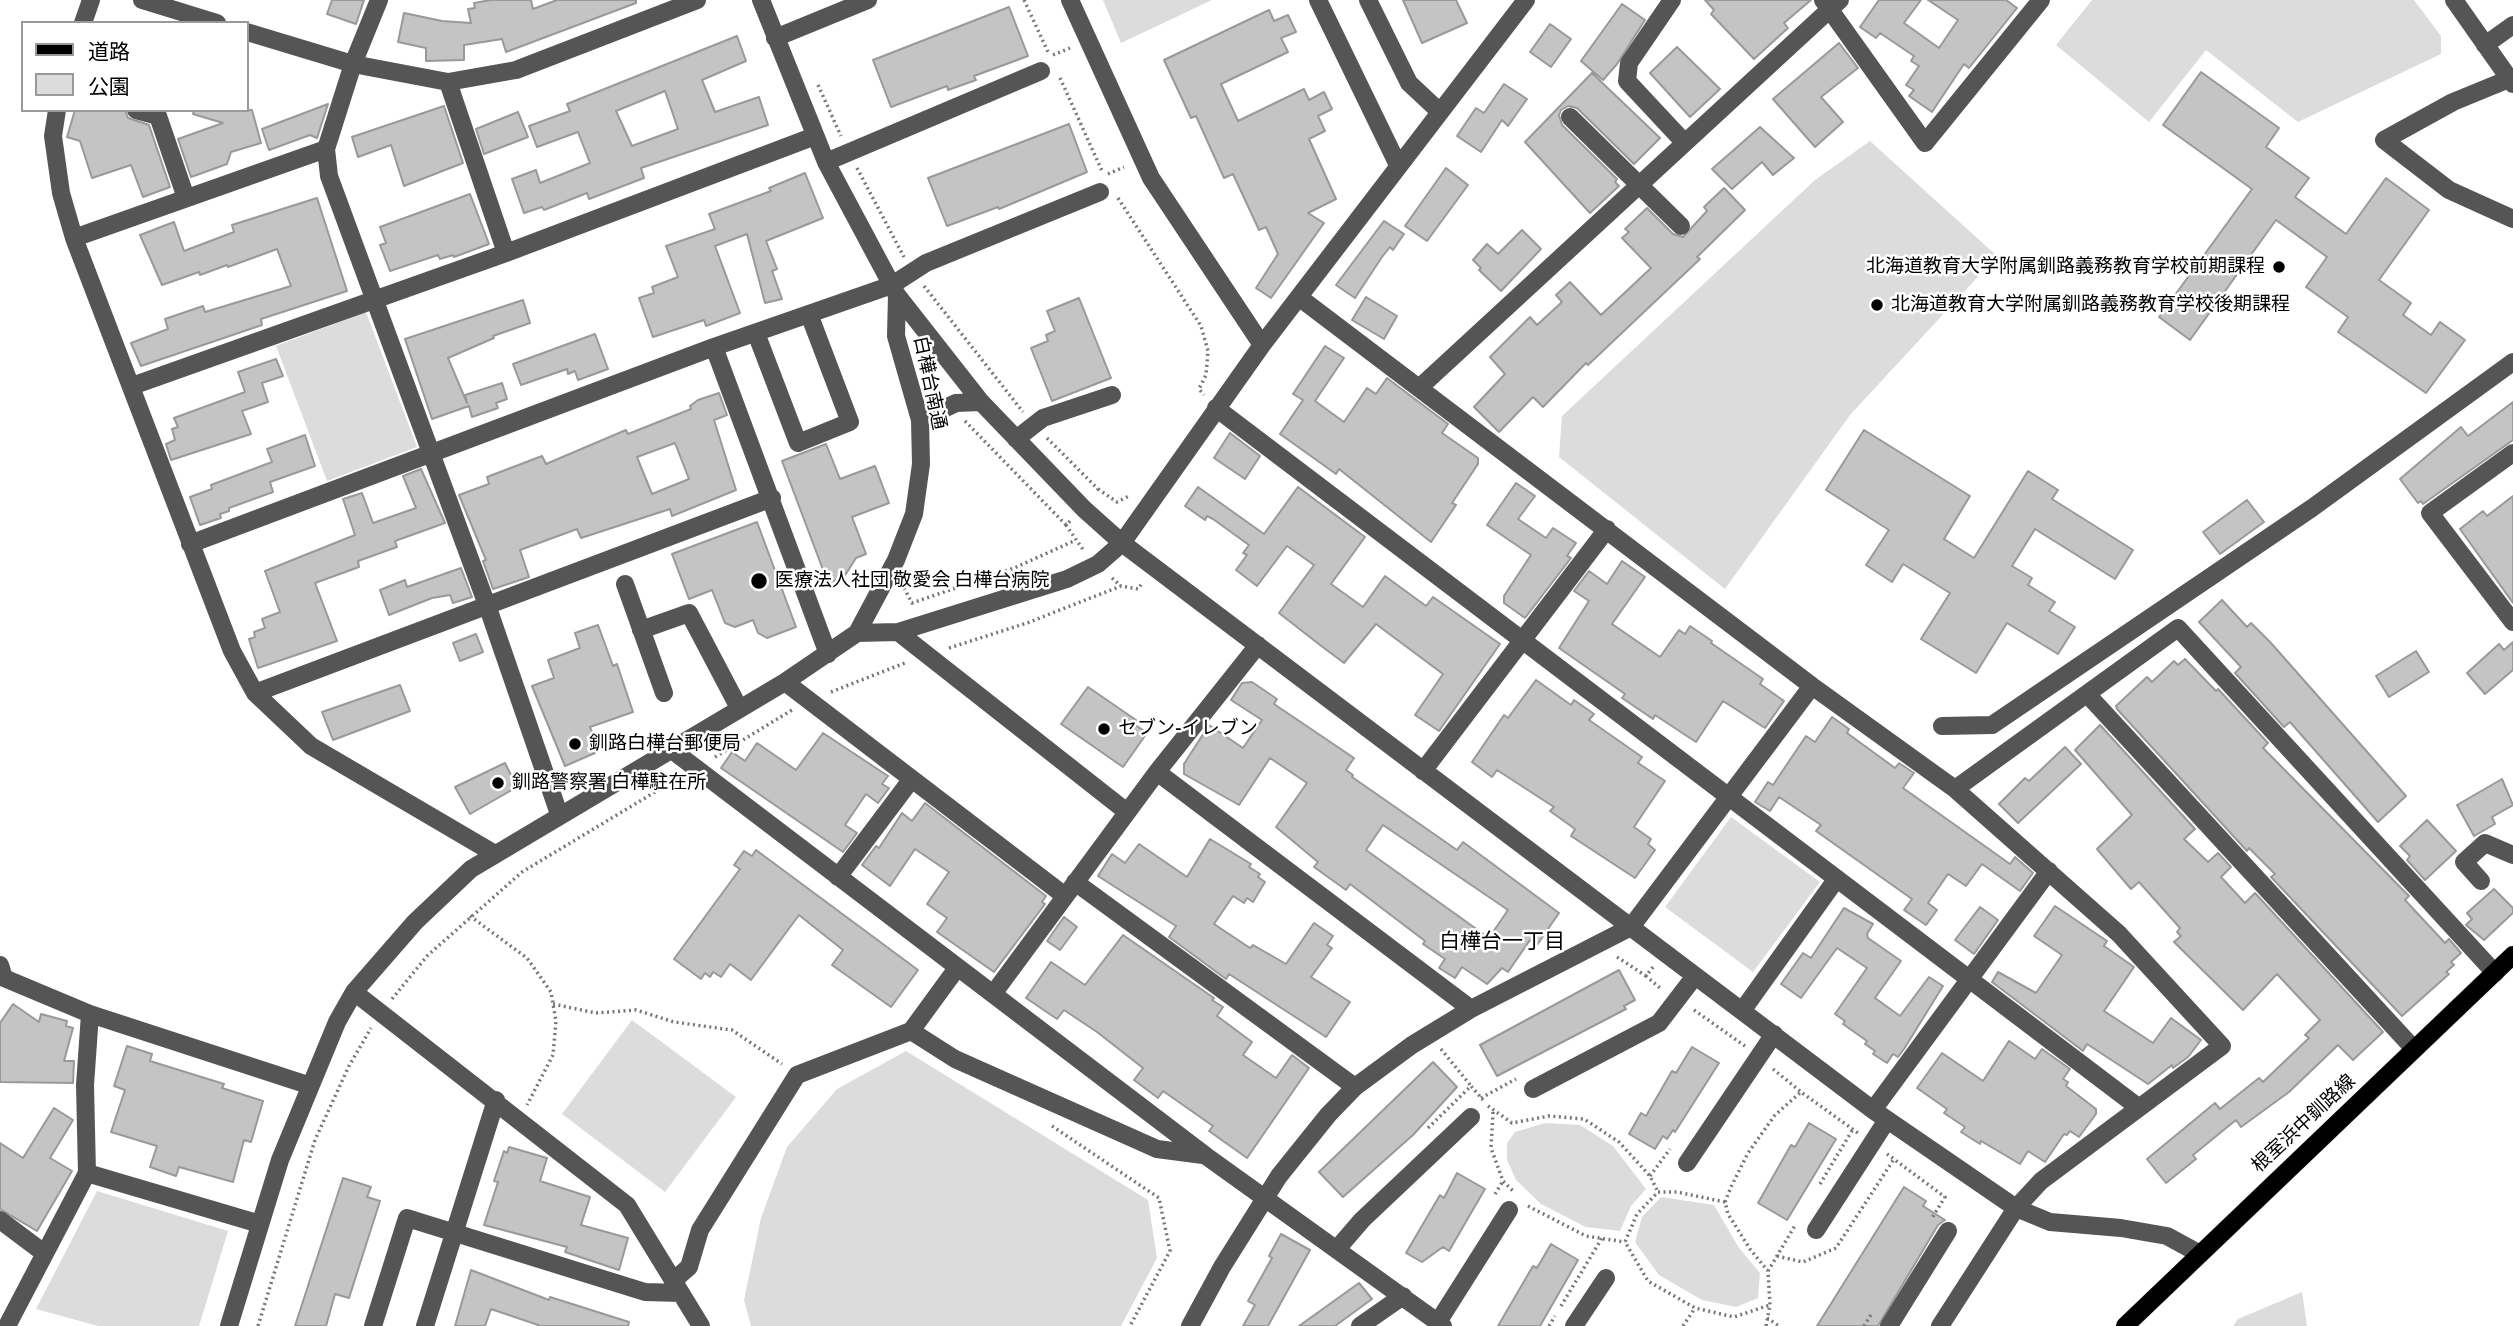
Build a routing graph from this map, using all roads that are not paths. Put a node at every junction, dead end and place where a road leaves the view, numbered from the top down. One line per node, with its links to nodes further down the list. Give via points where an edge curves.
1 (91, 0): 15 (street)
2 (142, 0): 16 (street)
3 (379, 0): 21 (street)
4 (698, 0): 23 (street, via 516,69)
5 (761, 0): 19 (street)
6 (868, 0): 19 (street)
7 (1070, 0): 46 (street, via 1151,178)
8 (1318, 0): 33 (street)
9 (1368, 0): 25 (street, via 1409,83)
10 (1526, 0): 25 (street)
11 (1672, 0): 30 (street, via 1629,63 1627,81)
12 (2041, 0): 14 (street, via 1925,143)
13 (2454, 0): 20 (street)
14 (1831, 3): 30 (street, via 1756,79)
15 (84, 21)
16 (210, 21)
17 (2513, 25): 20 (street)
18 (248, 32): 21 (street)
19 (775, 38): 29 (street)
20 (2486, 45): 24 (street)
21 (353, 64): 23 (street); 31 (street)
22 (1048, 65): 32 (street)
23 (448, 82): 40 (street)
24 (2511, 82): 37 (street, via 2453,102 2384,140 2449,190)
25 (1440, 111): 33 (street)
26 (58, 112): 39 (street, via 53,136 61,193)
27 (143, 112): 36 (street, via 158,116)
28 (1570, 117): 34 (street)
29 (815, 136): 32 (street); 40 (street)
30 (1683, 141): 34 (street)
31 (326, 149): 36 (street); 43 (street, via 328,176)
32 (826, 162): 41 (street)
33 (1398, 165): 42 (street)
34 (1637, 184): 38 (street); 50 (street)
35 (1105, 185): 41 (street, via 926,263)
36 (186, 198): 39 (street)
37 (2513, 219)
38 (1681, 226)
39 (74, 238): 49 (street)
40 (506, 253): 43 (street)
41 (894, 290): 44 (street); 52 (street); 54 (street, 白樺台南通, via 896,336)
42 (1300, 298): 46 (street); 50 (street)
43 (373, 301): 49 (street); 57 (street)
44 (809, 314): 45 (street); 45 (street, via 850,422 798,443)
45 (756, 333): 47 (street)
46 (1262, 345): 53 (street)
47 (714, 348): 57 (street); 58 (street)
48 (2513, 362): 77 (street, via 2312,508 1992,725)
49 (132, 386): 61 (street)
50 (1419, 388): 59 (street)
51 (1112, 394): 55 (street, via 1043,418)
52 (981, 402): 54 (street, via 956,403); 55 (street)
53 (1207, 407): 60 (street); 68 (street)
54 (920, 420): 67 (street, 白樺台南通, via 915,514)
55 (1016, 439): 60 (street)
56 (2513, 453): 64 (street, via 2430,513)
57 (432, 455): 61 (street); 63 (street)
58 (772, 498): 63 (street); 70 (street)
59 (1607, 529): 68 (street); 72 (street)
60 (1122, 543): 66 (street, via 1098,564 1067,579); 69 (street)
61 (190, 544): 74 (street, via 232,650)
62 (625, 584): 65 (street)
63 (487, 605): 74 (street); 85 (street)
64 (2512, 619)
65 (641, 630): 73 (street); 76 (street, via 689,613)
66 (898, 632): 67 (street); 84 (street)
67 (857, 633): 70 (street)
68 (1521, 641): 79 (street); 83 (street)
69 (1258, 645): 79 (street); 80 (street)
70 (828, 654): 71 (street)
71 (785, 682): 76 (street); 81 (street)
72 (1812, 686): 82 (street); 83 (street)
73 (664, 693)
74 (255, 694): 86 (street, via 311,746)
75 (2087, 694): 82 (street); 96 (street, via 2178,628); 107 (street)
76 (739, 708): 78 (street)
77 (1942, 726)
78 (672, 750): 85 (street); 89 (street)
79 (1423, 771): 93 (street)
80 (1157, 772): 84 (street); 102 (street)
81 (911, 780): 89 (street); 92 (street)
82 (1955, 789): 88 (street)
83 (1728, 799): 90 (street); 93 (street)
84 (1127, 812): 92 (street)
85 (559, 814): 86 (street)
86 (495, 854): 100 (street, via 471,869 415,922)
87 (2513, 855): 91 (street, via 2485,843 2464,862)
88 (2049, 871): 99 (street); 112 (street, via 2119,934 2222,1046)
89 (838, 877): 95 (street)
90 (1835, 881): 99 (street); 103 (street)
91 (2481, 881)
92 (1070, 889): 101 (street); 110 (street)
93 (1631, 927): 98 (street); 102 (street)
94 (2513, 955): 96 (main road, 根室浜中釧路線)
95 (957, 968): 101 (street); 105 (street)
96 (2494, 973): 107 (main road, 根室浜中釧路線)
97 (1, 975): 104 (street)
98 (1695, 976): 103 (street); 108 (street, via 1659,1023)
99 (1969, 981): 112 (street); 113 (street)
100 (354, 992): 109 (street); 111 (street)
101 (993, 994): 115 (street)
102 (1471, 1009): 110 (street)
103 (1742, 1011): 106 (street)
104 (90, 1014): 109 (street); 117 (street, via 85,1085)
105 (911, 1031): 115 (street, via 955,1059 1157,1149); 130 (street, via 797,1075 700,1230 689,1267)
106 (1774, 1034): 113 (street); 116 (street)
107 (2414, 1049): 128 (main road, 根室浜中釧路線)
108 (1530, 1081)
109 (308, 1085): 122 (street)
110 (1355, 1087): 118 (street, via 1328,1115)
111 (496, 1100): 125 (street); 130 (street, via 628,1205)
112 (2137, 1107): 119 (street, via 2041,1181)
113 (1880, 1115): 119 (street); 123 (street)
114 (1471, 1117): 126 (street)
115 (1206, 1156): 118 (street)
116 (1688, 1163)
117 (87, 1173): 122 (street); 127 (street)
118 (1265, 1199): 126 (street); 138 (street)
119 (2016, 1208): 128 (street, via 2050,1222 2167,1236); 142 (street)
120 (1509, 1210): 133 (street)
121 (0, 1220): 127 (street)
122 (260, 1224): 135 (street)
123 (1816, 1230)
124 (1948, 1231): 141 (street)
125 (455, 1232): 130 (street, via 645,1293); 136 (street, via 407,1218); 137 (street)
126 (1337, 1249): 131 (street)
127 (44, 1253): 134 (street)
128 (2200, 1254): 143 (main road, 根室浜中釧路線)
129 (1606, 1278): 140 (street)
130 (677, 1287): 132 (street)
131 (1403, 1296): 133 (street); 139 (street)
132 (694, 1322)
133 (1441, 1324)
134 (7, 1326)
135 (229, 1326)
136 (373, 1326)
137 (425, 1326)
138 (1190, 1326)
139 (1360, 1326)
140 (1574, 1326)
141 (1889, 1326)
142 (1940, 1326)
143 (2125, 1326)

